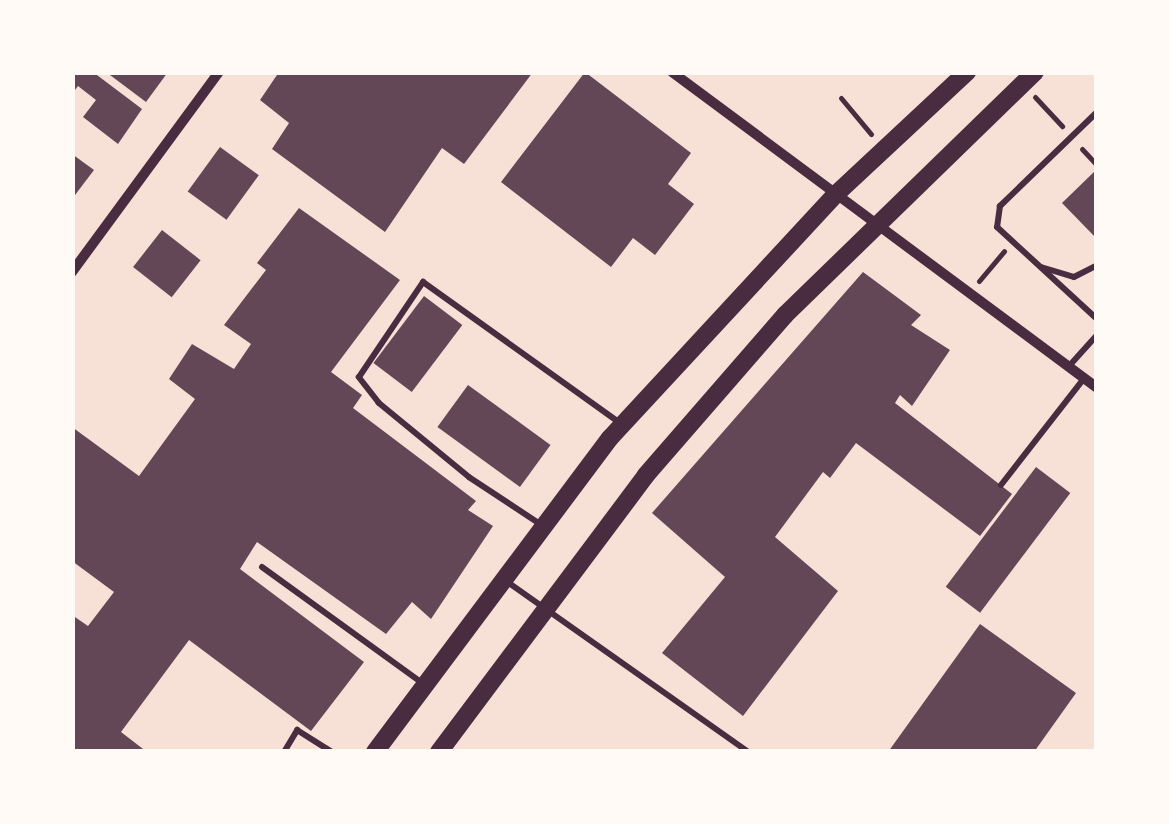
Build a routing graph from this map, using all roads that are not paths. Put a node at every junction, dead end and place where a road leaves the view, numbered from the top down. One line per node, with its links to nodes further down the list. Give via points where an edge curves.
1 (220, 72): 10 (street)
2 (672, 72): 6 (street)
3 (967, 72): 6 (main road)
4 (1035, 72): 7 (main road)
5 (1096, 113): 9 (lane, via 1000,206 997,227)
6 (834, 196): 7 (street); 16 (main road)
7 (876, 221): 13 (street); 21 (main road, via 646,475)
8 (1096, 266): 9 (lane, via 1074,277)
9 (1040, 267): 11 (lane)
10 (72, 272)
11 (1096, 318)
12 (1096, 336): 13 (lane)
13 (1070, 365): 14 (street)
14 (1085, 377): 15 (street); 17 (lane)
15 (1096, 387)
16 (622, 424): 18 (main road); 18 (lane, via 422,282 359,377 379,403 469,477)
17 (1002, 485)
18 (544, 526): 20 (main road)
19 (262, 567): 22 (lane)
20 (505, 580): 21 (lane); 22 (main road)
21 (546, 609): 26 (main road); 27 (lane)
22 (426, 685): 25 (main road)
23 (284, 752): 24 (lane, via 297,730)
24 (332, 752)
25 (375, 752)
26 (438, 752)
27 (748, 752)

